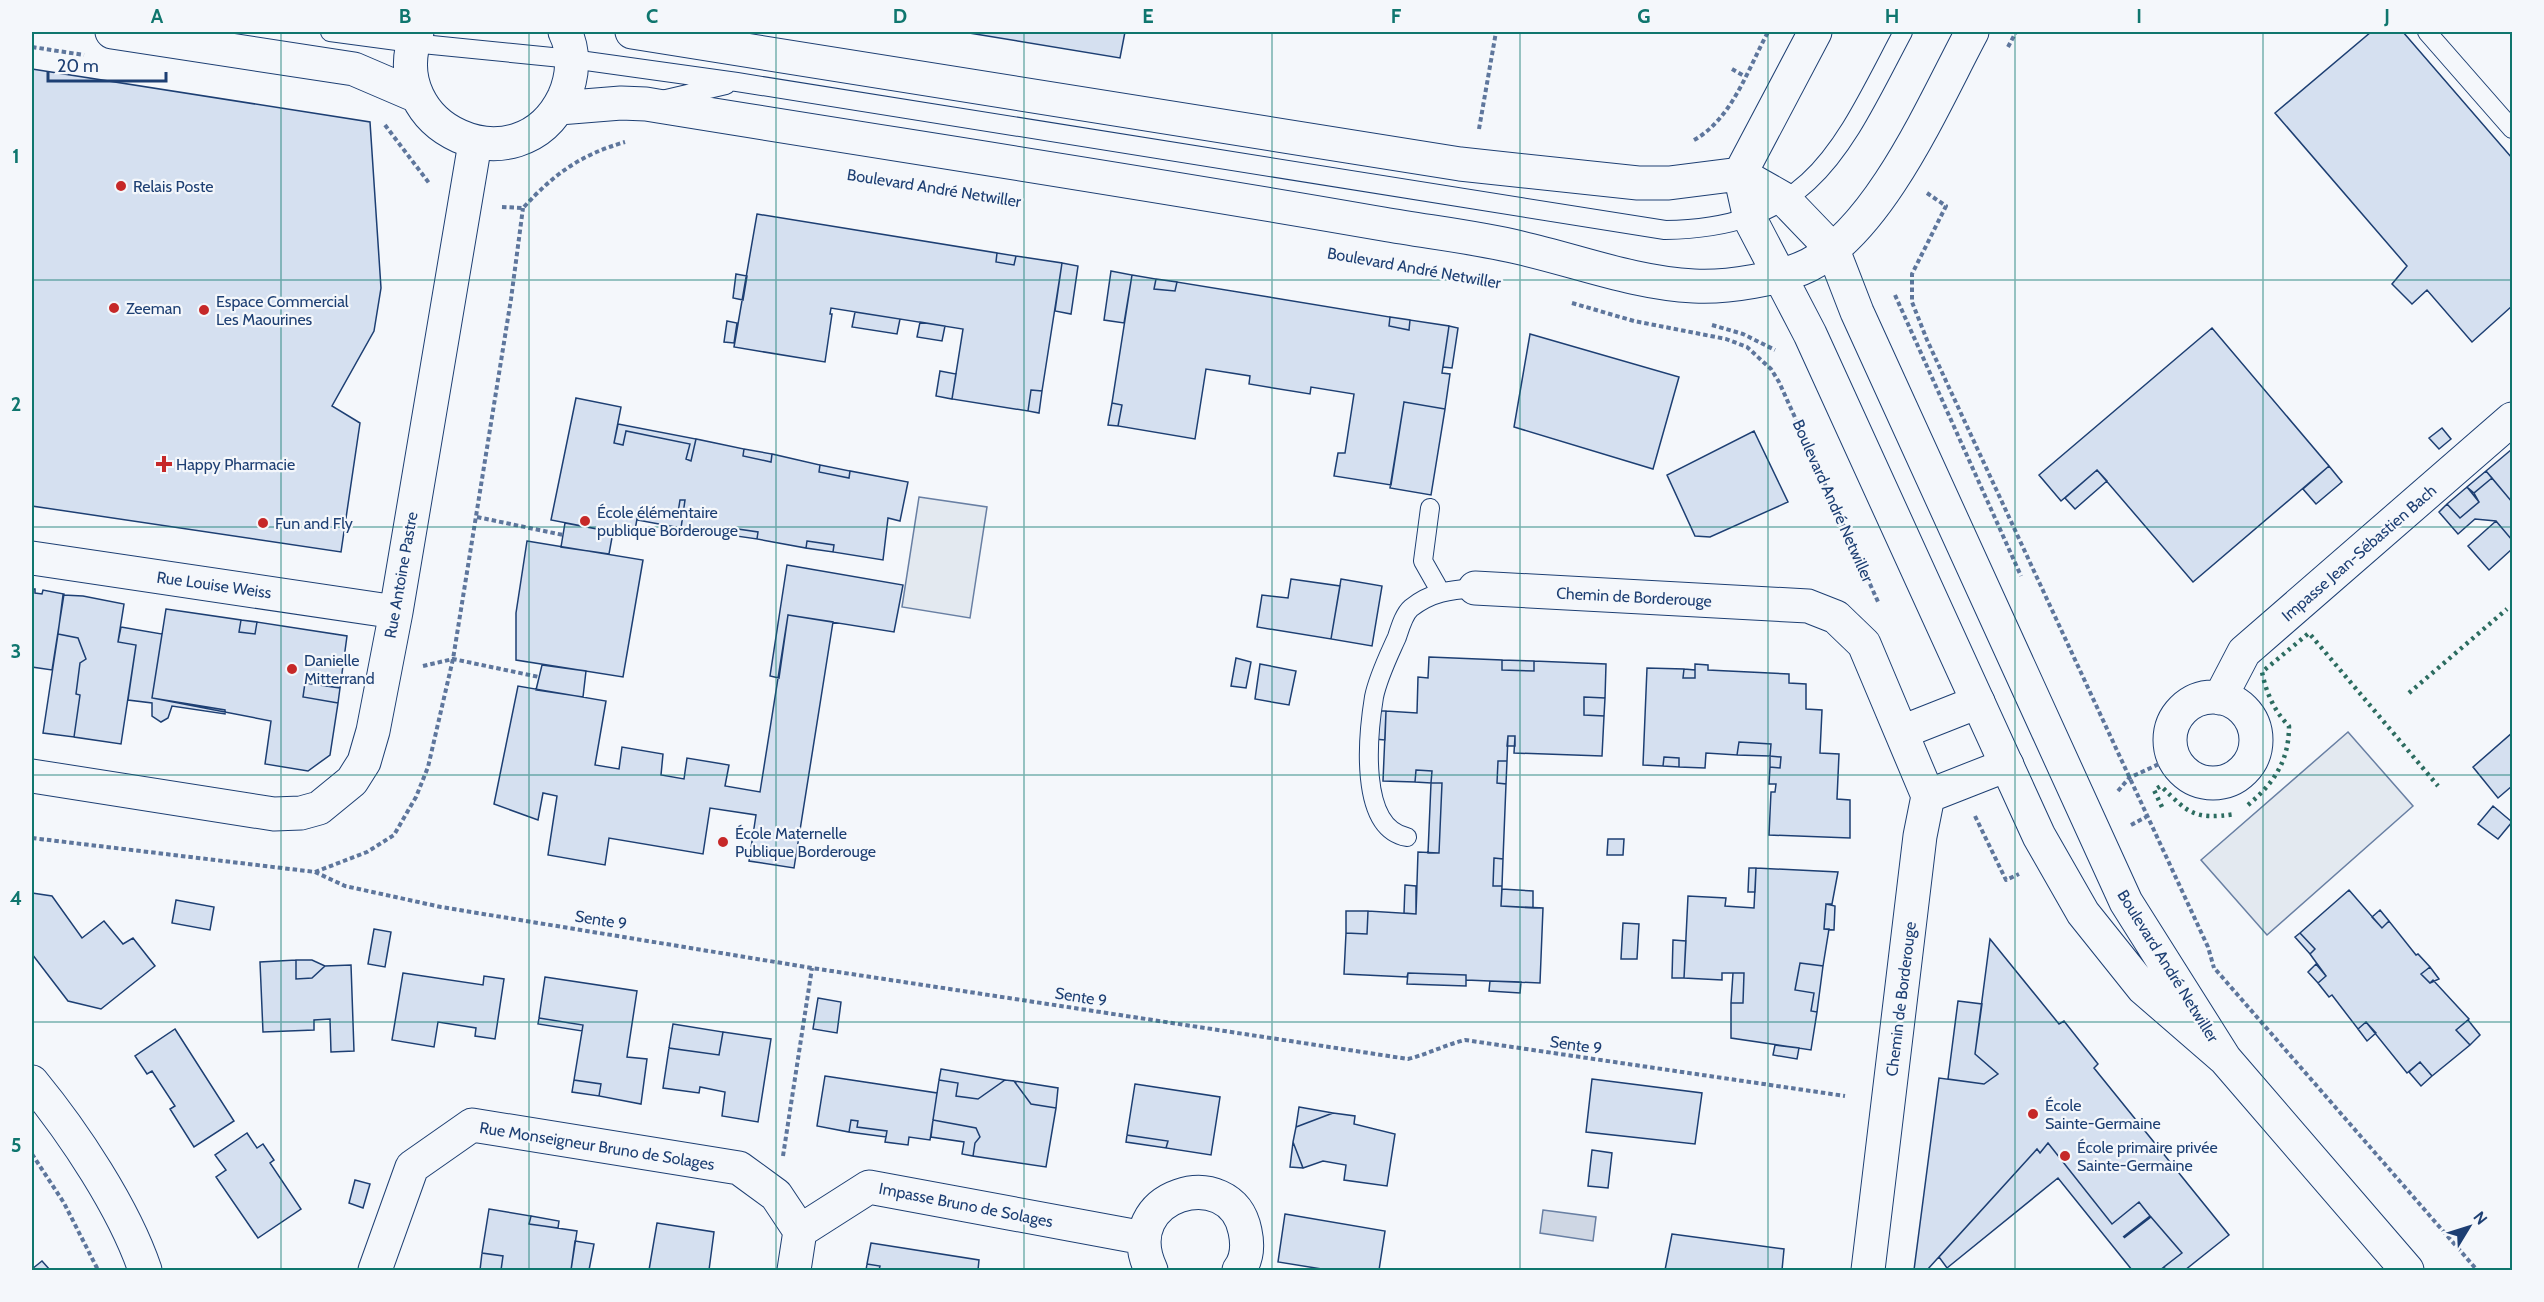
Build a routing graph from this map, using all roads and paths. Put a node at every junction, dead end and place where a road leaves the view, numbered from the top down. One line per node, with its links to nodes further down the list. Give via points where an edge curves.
1 (112, 32): 17 (street, via 354,69)
2 (330, 32): 10 (lane)
3 (632, 32): 26 (street, via 1471,166 1638,183)
4 (1496, 32): 22 (path)
5 (1768, 32): 15 (path)
6 (1815, 32): 26 (street)
7 (1903, 32): 29 (lane, via 1840,145 1809,182)
8 (1972, 32): 32 (street, via 1904,158 1874,203)
9 (2427, 32): 21 (lane)
10 (415, 37): 11 (lane); 17 (street, via 411,79)
11 (569, 45): 16 (lane); 19 (street, via 570,85)
12 (32, 47): 13 (path)
13 (91, 56)
14 (1732, 69): 15 (path)
15 (1744, 76): 25 (path, via 1727,110)
16 (737, 82): 18 (lane); 31 (lane, via 1658,229 1695,230)
17 (417, 96): 24 (street, via 440,126)
18 (646, 104): 19 (street); 33 (street, via 1510,246 1622,276 1694,286)
19 (559, 108): 24 (street, via 550,120 524,137 491,145)
20 (383, 122): 27 (path)
21 (2512, 129)
22 (1478, 136)
23 (628, 142): 30 (path, via 570,164 523,208)
24 (475, 143): 42 (street, Rue Antoine Pastre)
25 (1688, 143)
26 (1740, 174): 29 (street, Boulevard André Netwiller); 31 (street, Boulevard André Netwiller)
27 (434, 189)
28 (1920, 189): 52 (path, via 1946,206 1912,274 1912,302)
29 (1784, 199): 31 (lane); 32 (street, Boulevard André Netwiller)
30 (493, 206)
31 (1750, 219): 33 (street, Boulevard André Netwiller)
32 (1833, 250): 33 (street, via 1809,265); 64 (street, Boulevard André Netwiller, via 1857,312 2126,902)
33 (1779, 276): 47 (street, Boulevard André Netwiller, via 1810,334)
34 (1566, 302): 43 (path, Boulevard André Netwiller, via 1634,321 1726,339 1747,347 1771,369)
35 (2512, 419): 46 (street, Impasse Jean-Sébastien Bach, via 2244,652)
36 (1430, 508): 41 (lane, via 1423,561)
37 (477, 517): 38 (path)
38 (563, 535)
39 (32, 558): 42 (street, Rue Louise Weiss)
40 (1475, 588): 41 (lane); 48 (street, Chemin de Borderouge, via 1808,606 1836,617 1864,644)
41 (1440, 591): 59 (lane, via 1408,610 1374,696 1370,743 1372,802 1383,824 1396,835)
42 (396, 612): 44 (street, Rue Antoine Pastre)
43 (1882, 612)
44 (384, 669): 45 (path, via 406,670 453,659); 51 (street, Rue Antoine Pastre, via 364,762 352,781 319,808 274,814)
45 (539, 677)
46 (2220, 698): 49 (street, via 2194,701 2175,719 2171,745); 49 (street, via 2234,702 2253,724 2254,753 2247,766 2230,779 2208,782 2182,770)
47 (1978, 702): 48 (street); 50 (street, Boulevard André Netwiller)
48 (1902, 732): 54 (street, Chemin de Borderouge)
49 (2174, 757): 52 (path)
50 (2007, 765): 53 (street); 64 (street, Boulevard André Netwiller, via 2051,860 2083,913 2143,987)
51 (32, 776)
52 (2128, 778): 55 (path); 56 (path)
53 (1960, 784): 54 (street); 61 (path, via 2006,880)
54 (1928, 796): 77 (street, Chemin de Borderouge)
55 (2113, 797)
56 (2146, 817)
57 (2127, 826): 58 (path)
58 (2132, 836)
59 (1407, 837)
60 (315, 872): 63 (path, Sente 9, via 345,886 441,907)
61 (2022, 872)
62 (2200, 949): 79 (path, via 2248,1010)
63 (812, 968): 66 (path, Sente 9, via 1408,1059 1465,1040); 68 (path, via 782,1163 764,1161)
64 (2225, 1059): 78 (street, Boulevard André Netwiller)
65 (32, 1082): 72 (street, via 56,1111 105,1188)
66 (1845, 1096)
67 (32, 1154): 71 (path, via 64,1203)
68 (739, 1168): 69 (street, Rue Monseigneur Bruno de Solages, via 776,1195); 73 (street, Rue Monseigneur Bruno de Solages, via 472,1125 412,1167)
69 (800, 1231): 70 (street, Impasse Bruno de Solages, via 869,1187); 74 (street)
70 (1144, 1238): 75 (street, via 1144,1256); 76 (street, via 1152,1214 1164,1201 1191,1192 1209,1193 1233,1208 1243,1223 1248,1246)
71 (98, 1270)
72 (145, 1270)
73 (375, 1270)
74 (794, 1270)
75 (1151, 1270)
76 (1239, 1270)
77 (1868, 1270)
78 (2407, 1270)
79 (2477, 1270)

